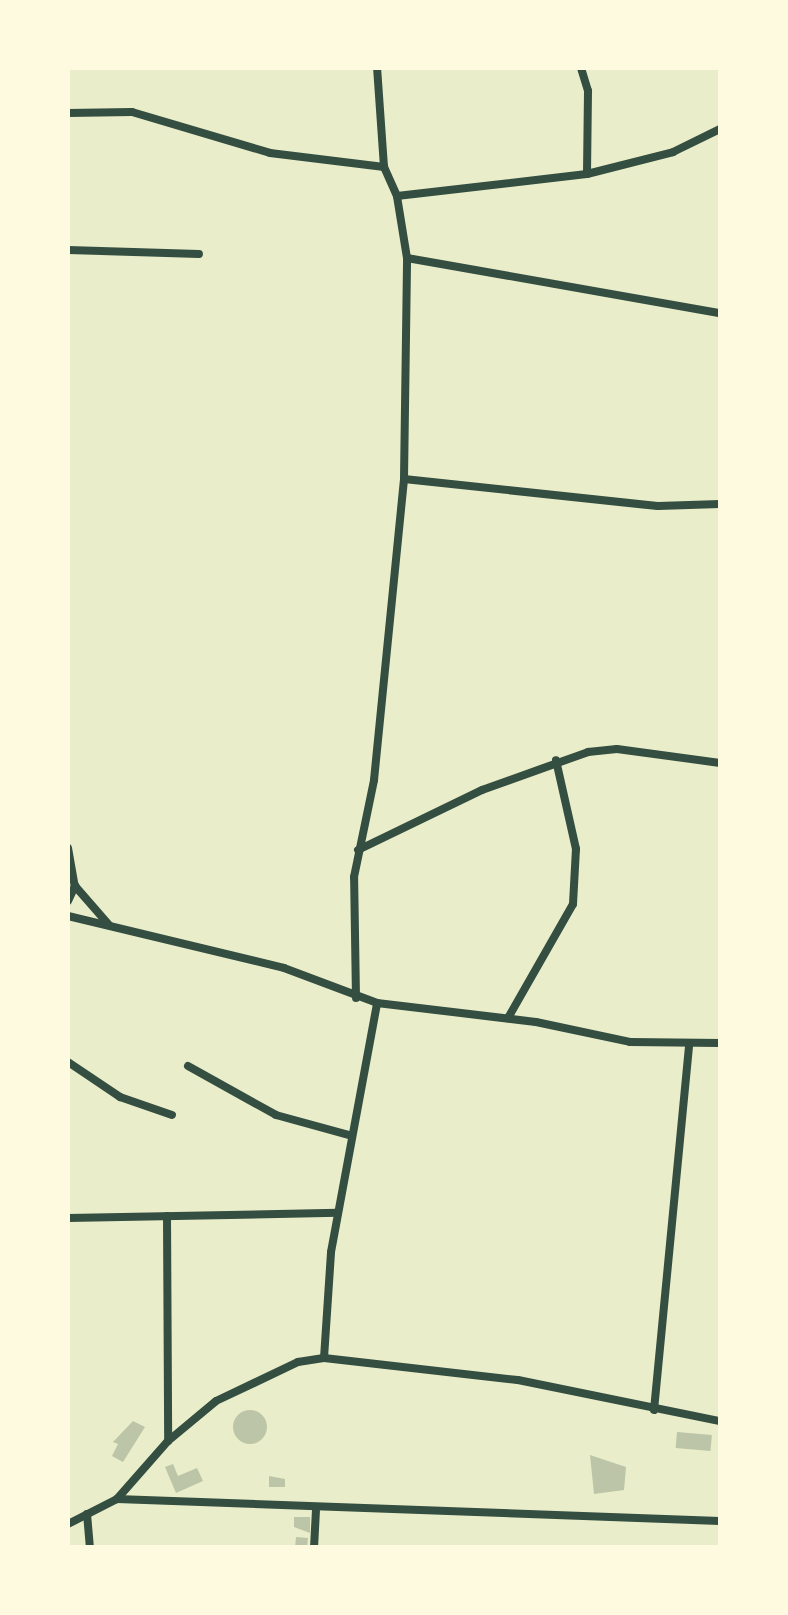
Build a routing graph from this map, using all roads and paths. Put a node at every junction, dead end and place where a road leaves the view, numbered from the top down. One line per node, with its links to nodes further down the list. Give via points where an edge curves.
1 (377, 68): 5 (street)
2 (581, 68): 6 (street, via 588,91)
3 (68, 113): 5 (street, via 132,112 270,153)
4 (720, 129): 6 (street, via 673,152)
5 (384, 167): 7 (street)
6 (587, 174): 7 (street)
7 (398, 196): 10 (street)
8 (68, 250): 9 (street)
9 (199, 254)
10 (407, 258): 11 (street); 12 (street)
11 (720, 313)
12 (404, 480): 13 (street, via 658,506); 17 (street, via 374,780)
13 (720, 504)
14 (556, 760): 15 (street, via 617,749); 17 (street); 24 (street, via 576,849 574,904)
15 (720, 763)
16 (68, 848): 18 (street)
17 (358, 850): 22 (street)
18 (74, 886): 19 (street); 21 (street)
19 (68, 901)
20 (68, 916): 21 (street)
21 (109, 925): 22 (street, via 284,968)
22 (356, 998): 23 (street)
23 (376, 1002): 24 (street); 30 (street)
24 (508, 1018): 26 (street, via 630,1042)
25 (720, 1043): 26 (street)
26 (689, 1044): 35 (street)
27 (68, 1062): 29 (street, via 120,1097)
28 (188, 1066): 30 (street, via 276,1115)
29 (172, 1116)
30 (349, 1136): 31 (street)
31 (338, 1213): 32 (street); 34 (street)
32 (168, 1216): 33 (street); 37 (street)
33 (68, 1218)
34 (324, 1358): 35 (street, via 518,1380); 37 (street, via 245,1386)
35 (654, 1410): 36 (street)
36 (720, 1421)
37 (168, 1441): 38 (street)
38 (116, 1500): 39 (street); 40 (street)
39 (316, 1509): 41 (street); 44 (street)
40 (87, 1514): 42 (street); 43 (street)
41 (720, 1521)
42 (68, 1524)
43 (90, 1548)
44 (314, 1548)

